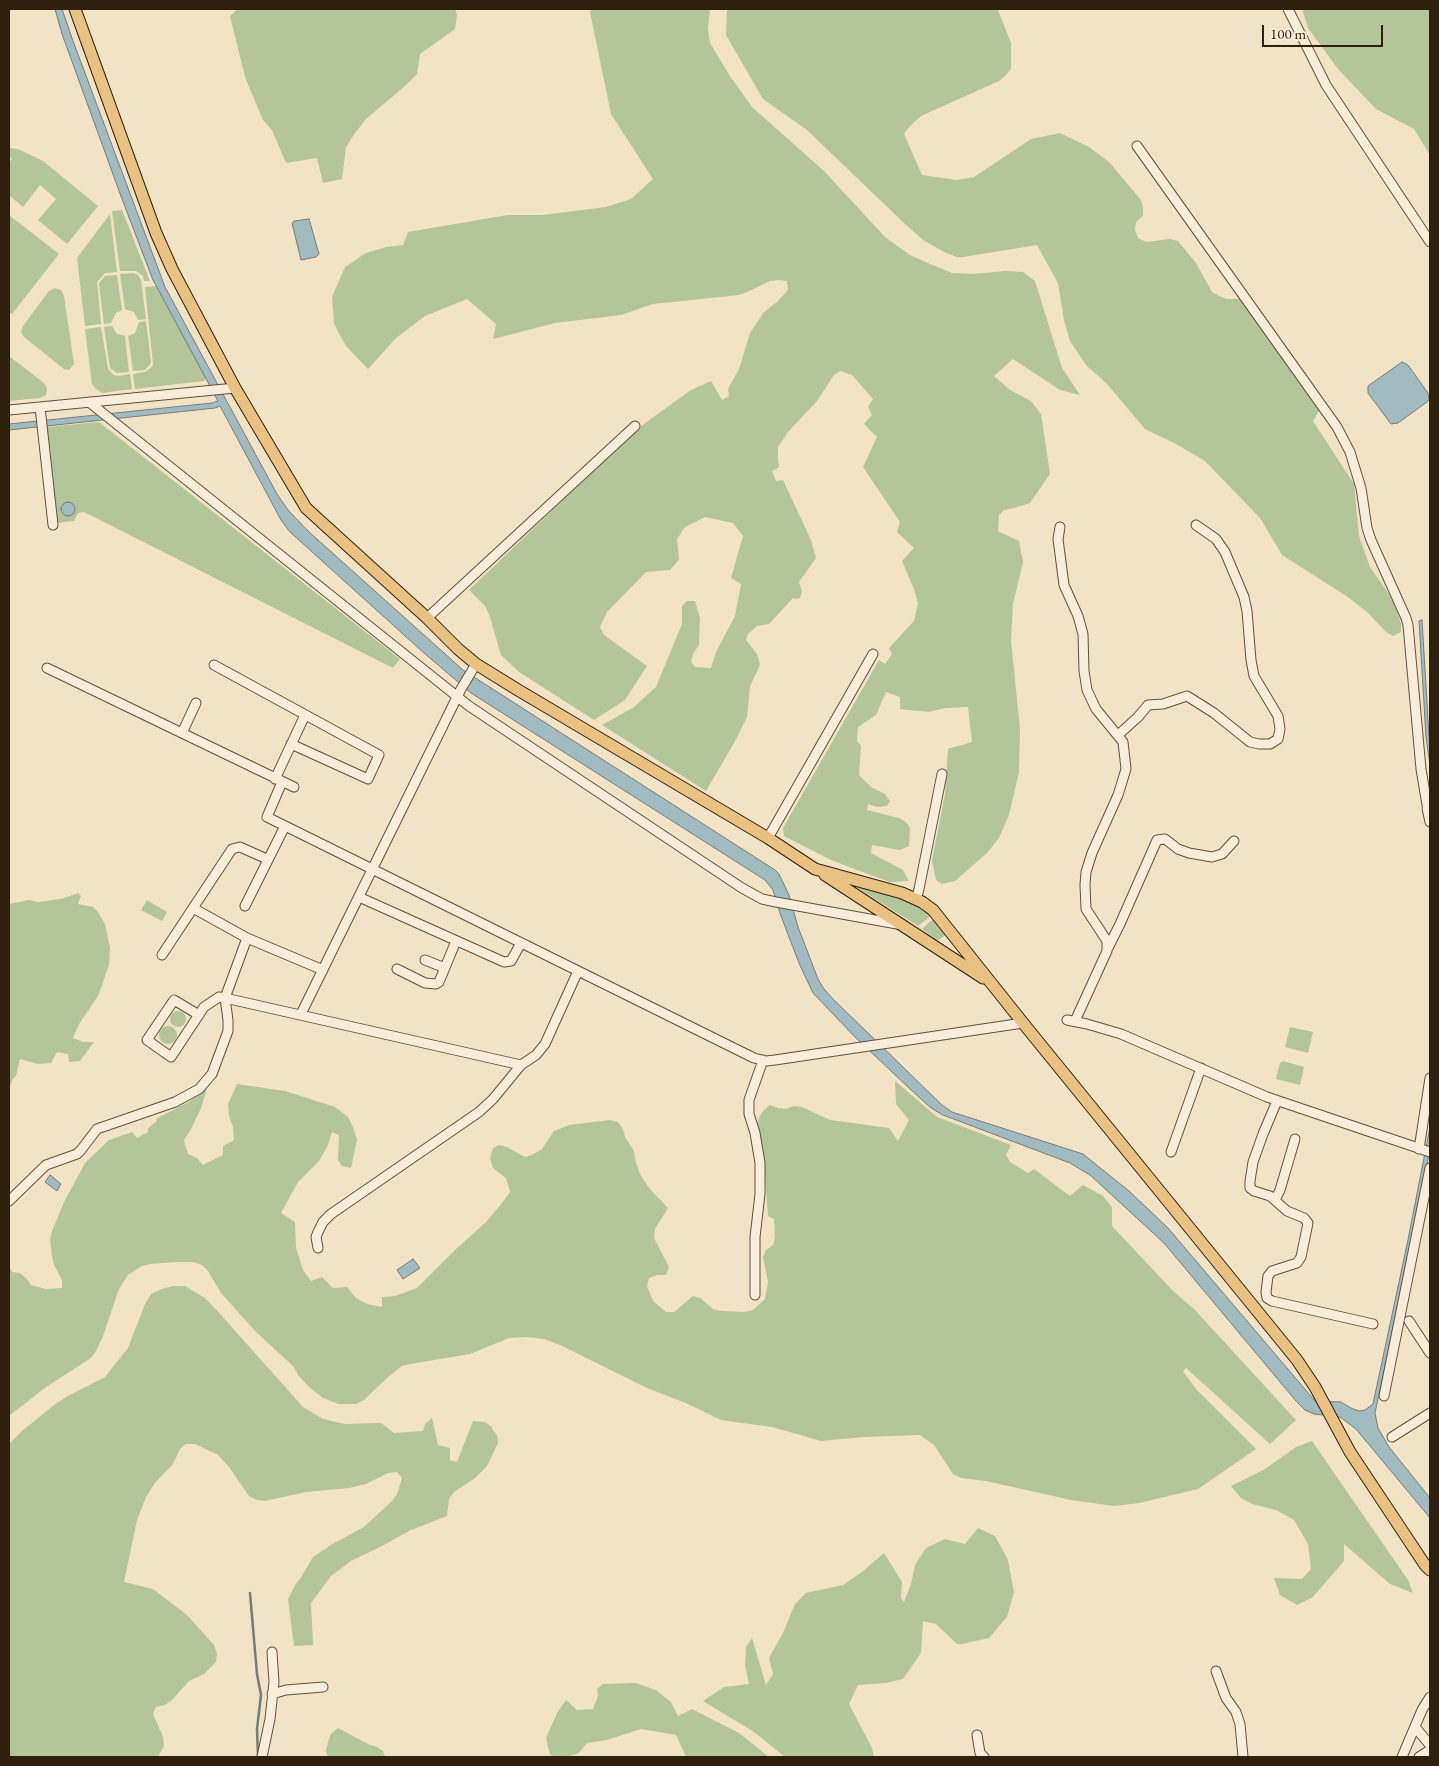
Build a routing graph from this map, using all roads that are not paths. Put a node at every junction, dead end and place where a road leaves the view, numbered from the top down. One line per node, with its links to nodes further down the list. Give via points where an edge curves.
1 (75, 9): 5 (main road, via 156,233)
2 (1288, 9): 4 (street, via 1326,85)
3 (1137, 146): 27 (street, via 1337,427 1350,452 1371,540 1408,625 1421,768)
4 (1430, 242)
5 (235, 388): 6 (street); 13 (main road, via 306,508)
6 (89, 402): 7 (street); 18 (street)
7 (40, 407): 8 (street); 11 (street)
8 (9, 410)
9 (635, 426): 13 (street)
10 (1196, 525): 22 (street, via 1216,538 1242,591 1248,612 1254,676 1278,716 1278,739 1270,744 1250,742 1187,696 1148,705)
11 (53, 526)
12 (1060, 527): 22 (street, via 1058,539 1064,584 1083,634 1088,690 1096,709)
13 (427, 618): 16 (main road)
14 (874, 654): 29 (street)
15 (214, 665): 20 (street)
16 (474, 667): 18 (street); 29 (main road)
17 (47, 668): 21 (street)
18 (459, 693): 33 (street); 38 (street, via 762,899)
19 (196, 704): 21 (street)
20 (305, 715): 23 (street); 23 (street, via 379,755 368,779)
21 (182, 733): 25 (street)
22 (1118, 735): 42 (street, via 1125,751 1125,776 1092,853 1084,885 1086,909 1107,942)
23 (291, 744): 25 (street)
24 (942, 774): 35 (street)
25 (279, 780): 26 (street); 28 (street, via 267,817)
26 (294, 787)
27 (1430, 822)
28 (285, 826): 31 (street); 33 (street)
29 (768, 838): 32 (main road)
30 (1234, 841): 42 (street, via 1222,854 1212,857 1178,849 1165,839 1157,840)
31 (268, 859): 36 (street); 37 (street, via 240,847 232,849)
32 (815, 868): 35 (main road); 38 (main road)
33 (373, 869): 34 (street); 41 (street)
34 (359, 897): 40 (street); 47 (street)
35 (916, 900): 49 (main road, via 933,910)
36 (245, 906)
37 (193, 908): 39 (street); 43 (street)
38 (901, 924): 49 (main road)
39 (247, 938): 47 (street); 50 (street)
40 (456, 941): 41 (street, via 504,962 511,961); 45 (street)
41 (521, 943): 48 (street)
42 (1107, 950): 56 (street, via 1071,1021 1121,1034)
43 (162, 954)
44 (425, 960): 45 (street)
45 (445, 968): 46 (street, via 439,982 432,984)
46 (397, 969)
47 (323, 970): 51 (street)
48 (578, 971): 54 (street); 55 (street, via 545,1044)
49 (992, 984): 53 (main road)
50 (225, 998): 51 (street); 52 (street, via 219,997 210,1002); 64 (street, via 228,1031 212,1074 199,1089 175,1102 97,1128 77,1154 46,1165)
51 (301, 1014): 55 (street)
52 (199, 1015): 52 (street, via 174,1000 147,1040 171,1057)
53 (1023, 1023): 54 (street); 74 (main road, via 1297,1360 1362,1472)
54 (763, 1060): 66 (street, via 749,1100 760,1163)
55 (521, 1065): 65 (street, via 479,1112 331,1214 316,1237)
56 (1201, 1068): 58 (street); 61 (street)
57 (1430, 1078): 60 (street)
58 (1277, 1101): 60 (street, via 1301,1105); 63 (street, via 1253,1162 1250,1181 1250,1188)
59 (1295, 1139): 63 (street)
60 (1425, 1150)
61 (1171, 1152)
62 (1430, 1168): 71 (street)
63 (1275, 1200): 68 (street, via 1308,1223 1298,1263 1272,1271 1267,1281 1267,1298)
64 (9, 1201)
65 (318, 1248)
66 (755, 1295)
67 (1409, 1321): 69 (street)
68 (1373, 1324)
69 (1427, 1340): 70 (street)
70 (1430, 1353)
71 (1384, 1396)
72 (1430, 1412): 73 (street)
73 (1392, 1437)
74 (1430, 1570)
75 (272, 1652): 78 (street)
76 (1216, 1671): 86 (street, via 1240,1724)
77 (323, 1688): 78 (street)
78 (272, 1694): 84 (street)
79 (1430, 1697): 80 (street)
80 (1415, 1727): 82 (street); 87 (street)
81 (977, 1735): 85 (street, via 980,1753)
82 (1430, 1745)
83 (1430, 1750): 88 (street)
84 (262, 1757)
85 (984, 1757)
86 (1243, 1757)
87 (1402, 1757)
88 (1419, 1757)

